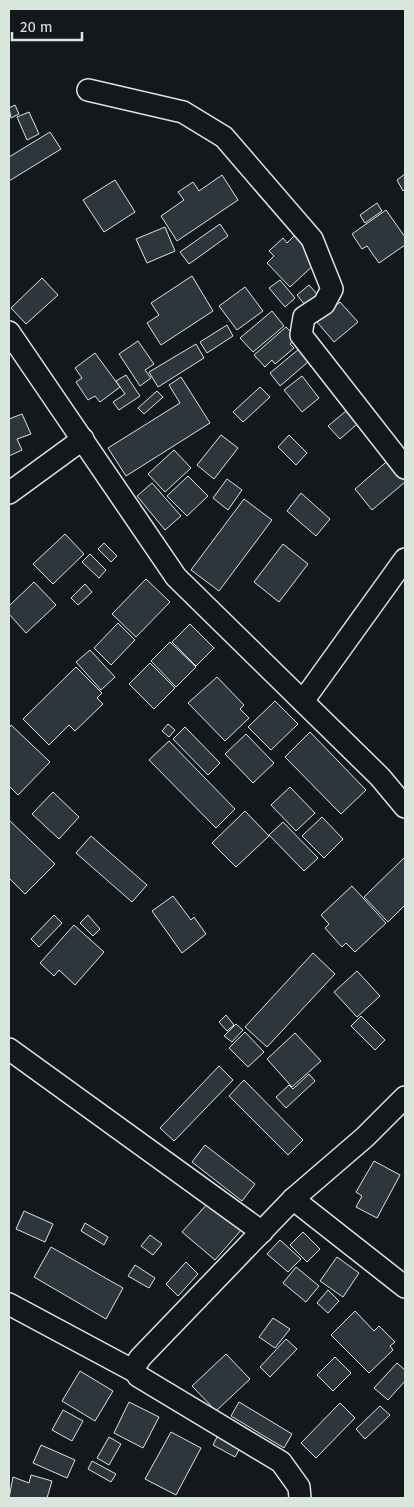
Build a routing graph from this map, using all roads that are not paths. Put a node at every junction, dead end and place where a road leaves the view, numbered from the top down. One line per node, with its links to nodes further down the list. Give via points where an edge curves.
1 (88, 90): 4 (street, via 183,112 224,137 312,239 332,289 324,304 304,317 302,334)
2 (9, 332): 3 (street)
3 (83, 439): 5 (street); 7 (street, via 176,577)
4 (405, 468)
5 (9, 493)
6 (405, 559): 7 (street)
7 (302, 701): 8 (street)
8 (405, 807)
9 (9, 1049): 12 (street)
10 (405, 1098): 11 (street)
11 (293, 1199): 12 (street); 13 (street)
12 (262, 1232): 15 (street, via 140,1358)
13 (405, 1287)
14 (9, 1304): 15 (street)
15 (134, 1371): 16 (street, via 281,1462 299,1487)
16 (300, 1498)

